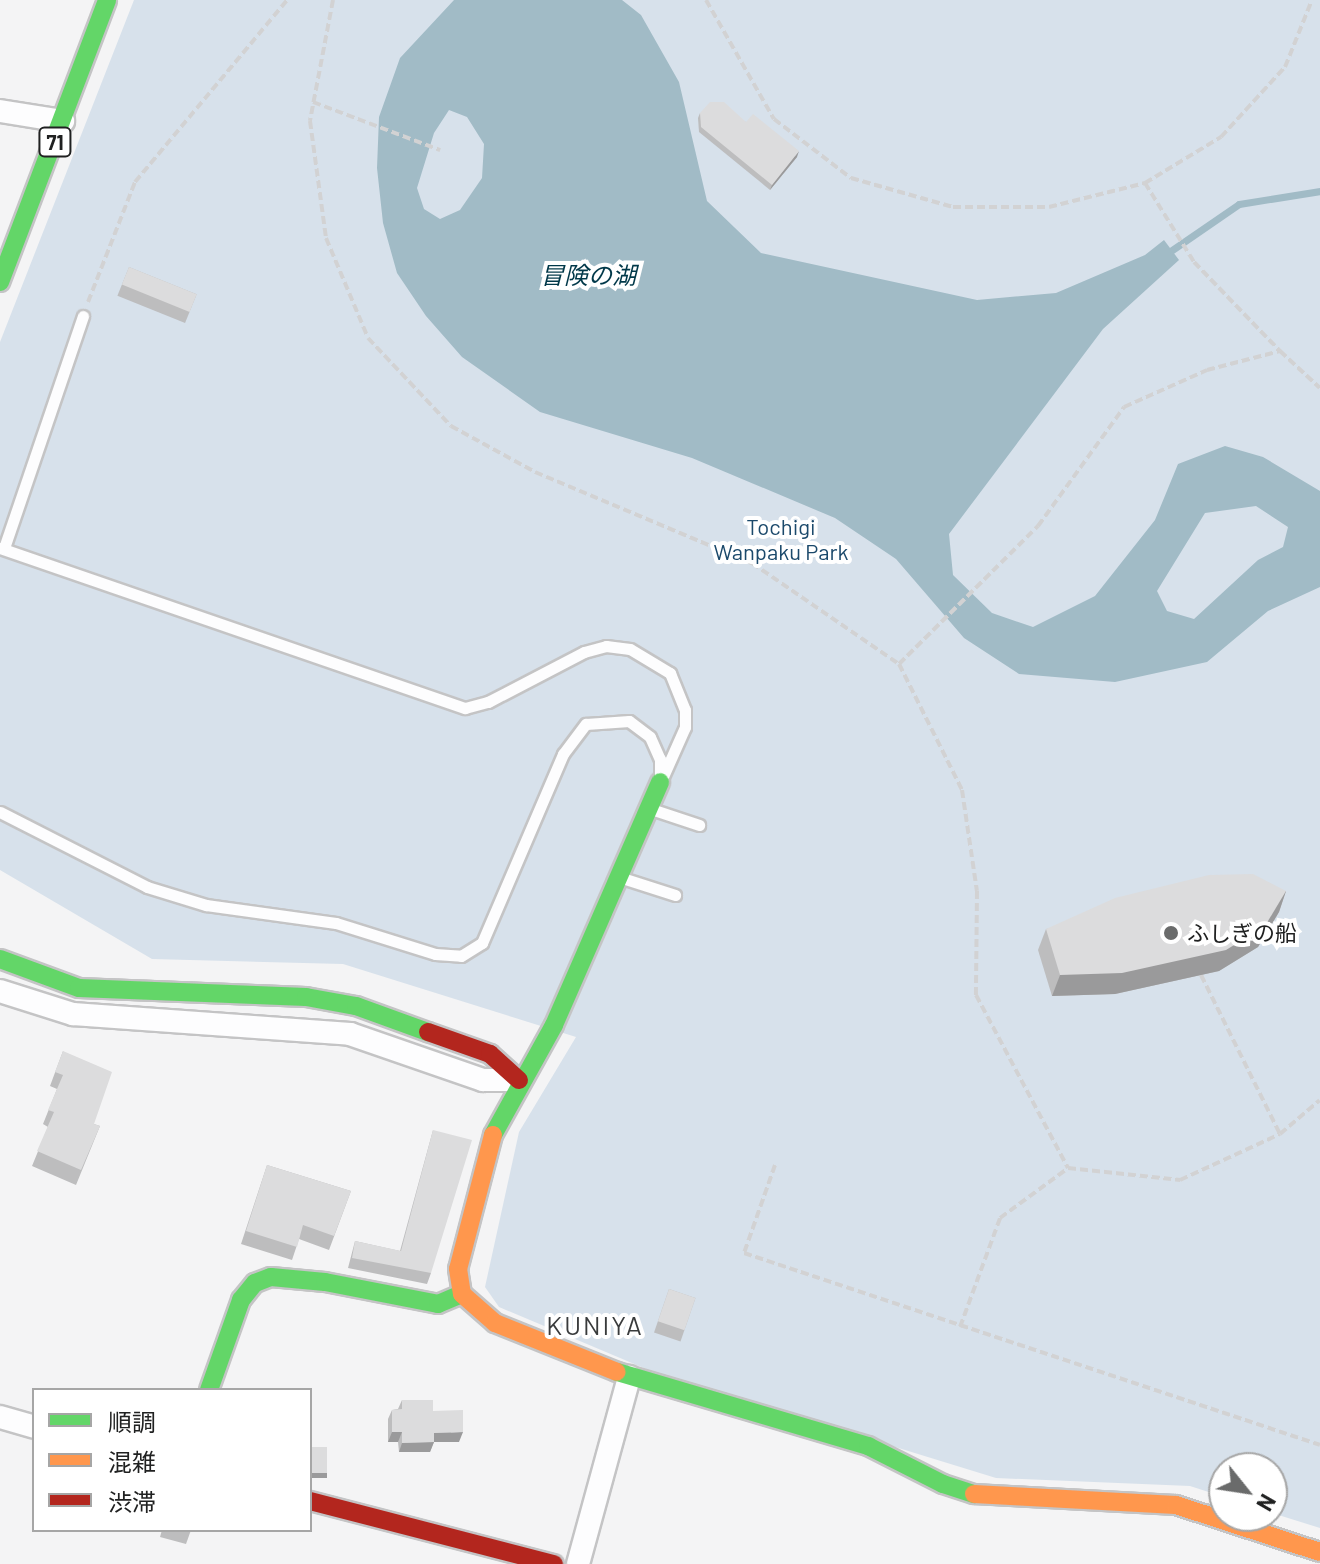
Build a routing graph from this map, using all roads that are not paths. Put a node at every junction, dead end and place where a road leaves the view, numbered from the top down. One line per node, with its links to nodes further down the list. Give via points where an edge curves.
1 (107, 0): 3 (street, 71)
2 (0, 111): 3 (street)
3 (63, 121): 4 (street, 71)
4 (0, 282)
5 (83, 316): 6 (lane)
6 (2, 548): 7 (lane, via 465,708 488,702 584,652 606,646 630,649 670,673 685,710 685,727)
7 (660, 782): 8 (street); 9 (lane, via 660,759 650,737 629,721 586,724 563,754 482,943 461,956 435,954 336,923 206,905 147,887)
8 (648, 808): 10 (lane); 11 (street)
9 (0, 812)
10 (699, 825)
11 (619, 877): 12 (lane); 15 (street, via 554,1025)
12 (675, 895)
13 (0, 959): 15 (street, via 79,988 306,997 356,1006 490,1054)
14 (0, 991): 15 (street, via 73,1014 350,1034 483,1080)
15 (519, 1080): 16 (street, via 495,1127 458,1269)
16 (462, 1294): 17 (street, via 495,1323); 18 (street, via 438,1304 271,1277 255,1283 241,1300)
17 (629, 1377): 22 (street, via 868,1446 943,1484 979,1495 1176,1505); 24 (street)
18 (210, 1388)
19 (0, 1417): 20 (street)
20 (32, 1426)
21 (312, 1502): 23 (street)
22 (1320, 1552)
23 (554, 1564)
24 (578, 1564)

